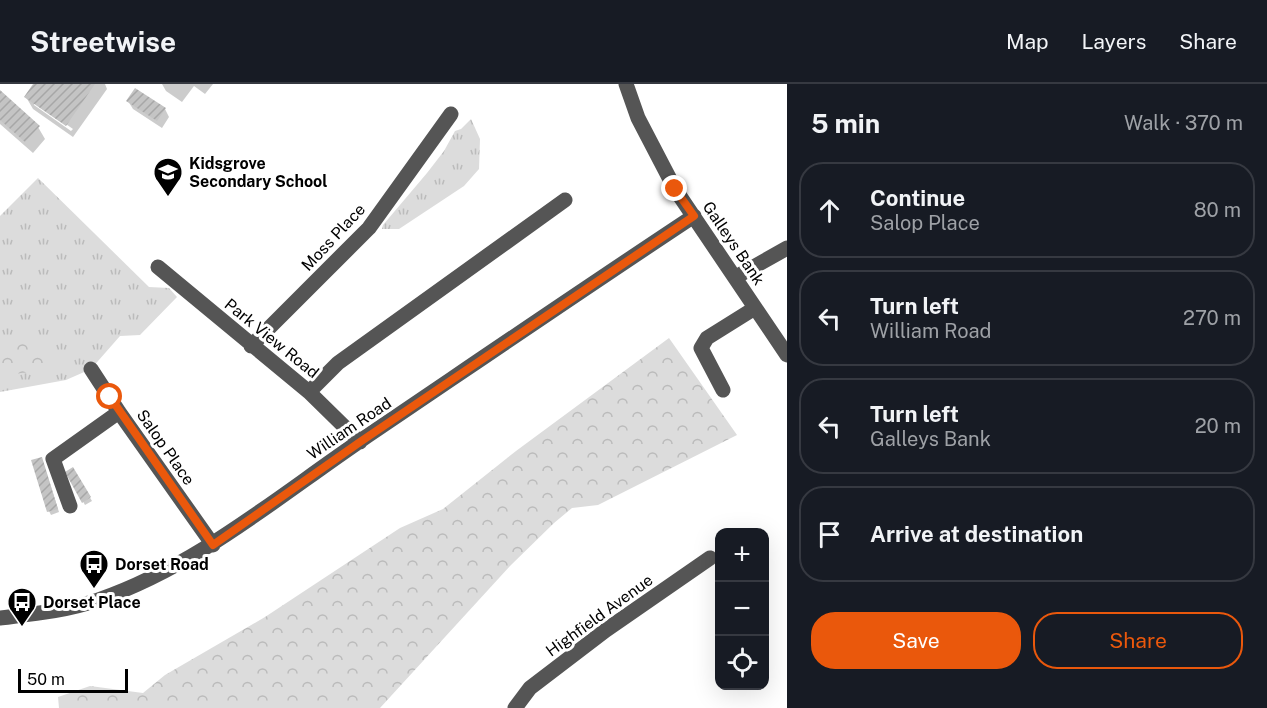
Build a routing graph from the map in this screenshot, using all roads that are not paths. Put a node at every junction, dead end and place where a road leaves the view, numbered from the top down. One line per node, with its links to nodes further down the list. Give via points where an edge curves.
1 (626, 84): 4 (street, Galleys Bank, via 638,118 675,189)
2 (451, 114): 9 (street, Moss Place, via 369,228)
3 (565, 200): 13 (street, via 338,363)
4 (694, 216): 7 (street, Galleys Bank); 15 (street, William Road)
5 (787, 248): 7 (street)
6 (158, 267): 9 (street, Park View Road)
7 (736, 277): 8 (street, Galleys Bank)
8 (755, 308): 10 (street, Galleys Bank); 12 (street, via 701,344)
9 (251, 346): 13 (street, Park View Road)
10 (787, 355)
11 (91, 369): 14 (street, Salop Place)
12 (723, 390)
13 (309, 392): 15 (street, Park View Road)
14 (119, 412): 16 (street, via 53,459); 17 (street, Salop Place)
15 (360, 442): 17 (street, William Road)
16 (70, 506)
17 (213, 545): 19 (street, William Road, via 154,578 96,601 46,613)
18 (710, 558): 20 (street, Highfield Avenue, via 530,688)
19 (0, 618)
20 (515, 708)

